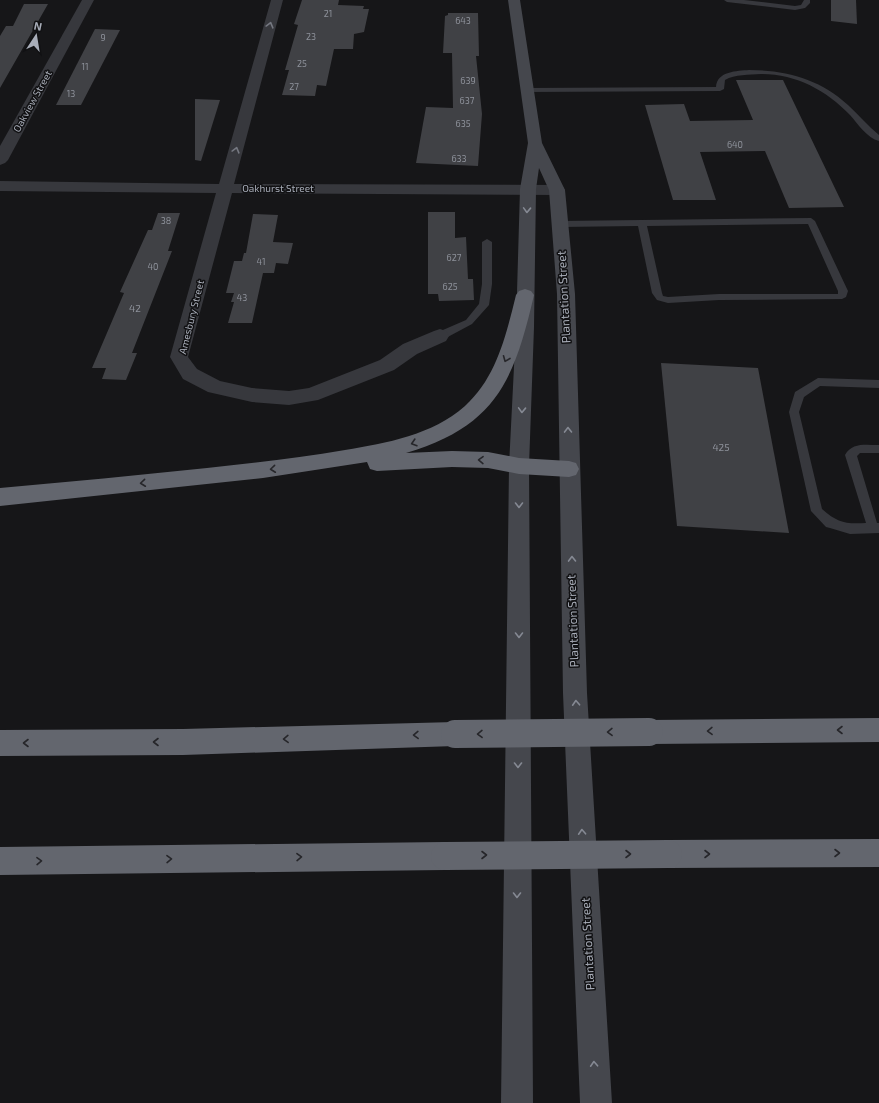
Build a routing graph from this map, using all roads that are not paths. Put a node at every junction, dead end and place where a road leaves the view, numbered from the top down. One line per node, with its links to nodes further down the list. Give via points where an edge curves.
1 (88, 0): 9 (street, Oakview Street)
2 (277, 0): 11 (street, Amesbury Street, one-way to 2)
3 (514, 0): 6 (main road, Plantation Street)
4 (727, 0): 5 (lane, via 795,8 803,7)
5 (807, 0)
6 (527, 90): 7 (lane, via 720,89 720,80 728,75 782,74 807,80 831,94); 8 (main road, Plantation Street)
7 (879, 139)
8 (535, 143): 12 (main road, Plantation Street); 13 (main road, Plantation Street)
9 (0, 160)
10 (0, 186): 11 (street, Oakhurst Street)
11 (225, 188): 12 (street, Oakhurst Street); 18 (street, Amesbury Street, via 179,357 190,374 215,387 252,395 289,398 311,395 387,365 410,349)
12 (528, 189): 13 (street, Oakhurst Street); 17 (main road, Plantation Street, one-way to 17)
13 (557, 190): 15 (main road, Plantation Street)
14 (642, 223): 14 (lane, via 811,221 843,295 668,300 660,298); 15 (lane)
15 (560, 224): 23 (main road, Plantation Street, one-way to 15, via 566,294)
16 (487, 242): 18 (lane, via 484,305 469,322)
17 (525, 294): 21 (highway, one-way to 21, via 514,338 494,385 472,411 453,426 430,438 395,449); 22 (main road, Plantation Street, one-way to 22)
18 (440, 336)
19 (879, 384): 25 (lane, via 818,382 799,395 794,412 816,511 830,523 850,529)
20 (879, 449): 25 (lane, via 858,449 851,455)
21 (304, 466): 22 (highway, one-way to 21, via 488,460); 24 (highway, one-way to 24)
22 (519, 466): 23 (highway); 30 (main road, Plantation Street, one-way to 30)
23 (569, 469): 31 (main road, Plantation Street, one-way to 23, via 575,687)
24 (0, 497)
25 (876, 528)
26 (879, 730): 27 (highway, one-way to 27, bridge, via 455,734 183,742)
27 (0, 743)
28 (879, 853): 29 (highway, one-way to 28, bridge)
29 (0, 861)
30 (516, 1103)
31 (596, 1103)

